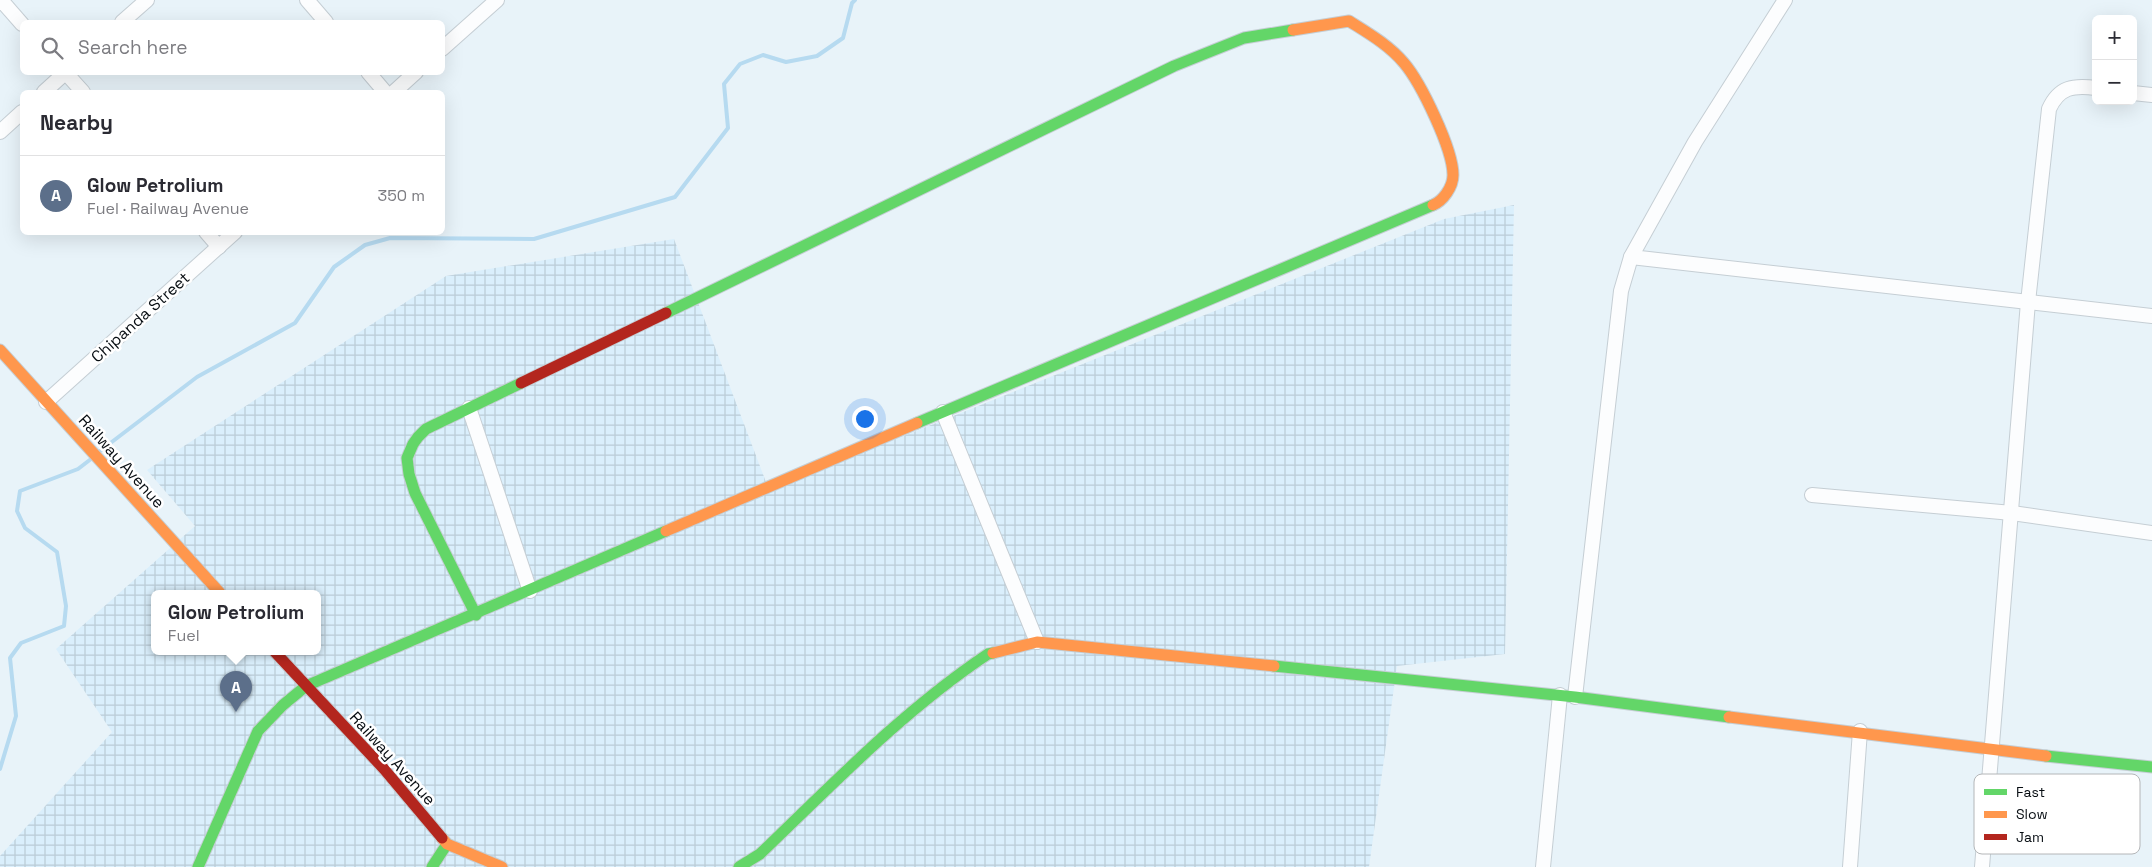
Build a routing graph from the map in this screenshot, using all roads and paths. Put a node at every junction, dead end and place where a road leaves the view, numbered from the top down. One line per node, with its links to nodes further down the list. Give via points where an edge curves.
1 (1, 0): 8 (street)
2 (147, 0): 6 (street)
3 (307, 0): 7 (street)
4 (497, 0): 9 (street)
5 (1785, 0): 26 (street, via 1695,142)
6 (124, 20)
7 (324, 20)
8 (20, 22)
9 (445, 46)
10 (63, 75): 15 (street)
11 (67, 75): 16 (street)
12 (371, 75): 17 (street)
13 (413, 75): 18 (street)
14 (2092, 87): 27 (street, via 2068,88 2055,96 2049,109)
15 (46, 90)
16 (80, 90)
17 (383, 90)
18 (396, 90)
19 (2137, 93): 20 (street)
20 (2152, 95)
21 (20, 114): 22 (street)
22 (0, 132)
23 (209, 235): 25 (street)
24 (232, 235): 25 (street, Chipanda Street)
25 (219, 247): 30 (street, Chipanda Street)
26 (1630, 257): 27 (street); 43 (street, via 1621,291)
27 (2028, 302): 28 (street); 34 (street)
28 (2152, 316)
29 (0, 350): 30 (street, Railway Avenue)
30 (46, 402): 36 (street, Railway Avenue)
31 (469, 408): 32 (street, via 1174,66 1244,38 1349,21 1381,40 1406,64 1423,92 1453,174 1450,190 1436,204); 37 (street); 38 (street, via 426,429 414,439 407,452 408,474 415,492)
32 (943, 412): 37 (street); 39 (street)
33 (1812, 495): 34 (street)
34 (2012, 513): 35 (street); 45 (street)
35 (2152, 533)
36 (217, 590)
37 (530, 591): 38 (street)
38 (476, 615): 41 (street)
39 (1037, 642): 42 (street); 53 (street, via 988,654 952,678 903,718 760,854)
40 (278, 655): 41 (street, Railway Avenue)
41 (306, 686): 48 (street, Railway Avenue); 50 (street, via 258,731)
42 (1560, 695): 43 (street); 54 (street)
43 (1575, 696): 44 (street)
44 (1860, 731): 45 (street); 55 (street)
45 (1991, 750): 46 (street); 47 (street)
46 (2152, 768)
47 (1989, 774)
48 (447, 844): 51 (street); 52 (street)
49 (1983, 854): 56 (street)
50 (198, 867)
51 (432, 867)
52 (502, 867)
53 (739, 867)
54 (1544, 867)
55 (1850, 867)
56 (1982, 867)

